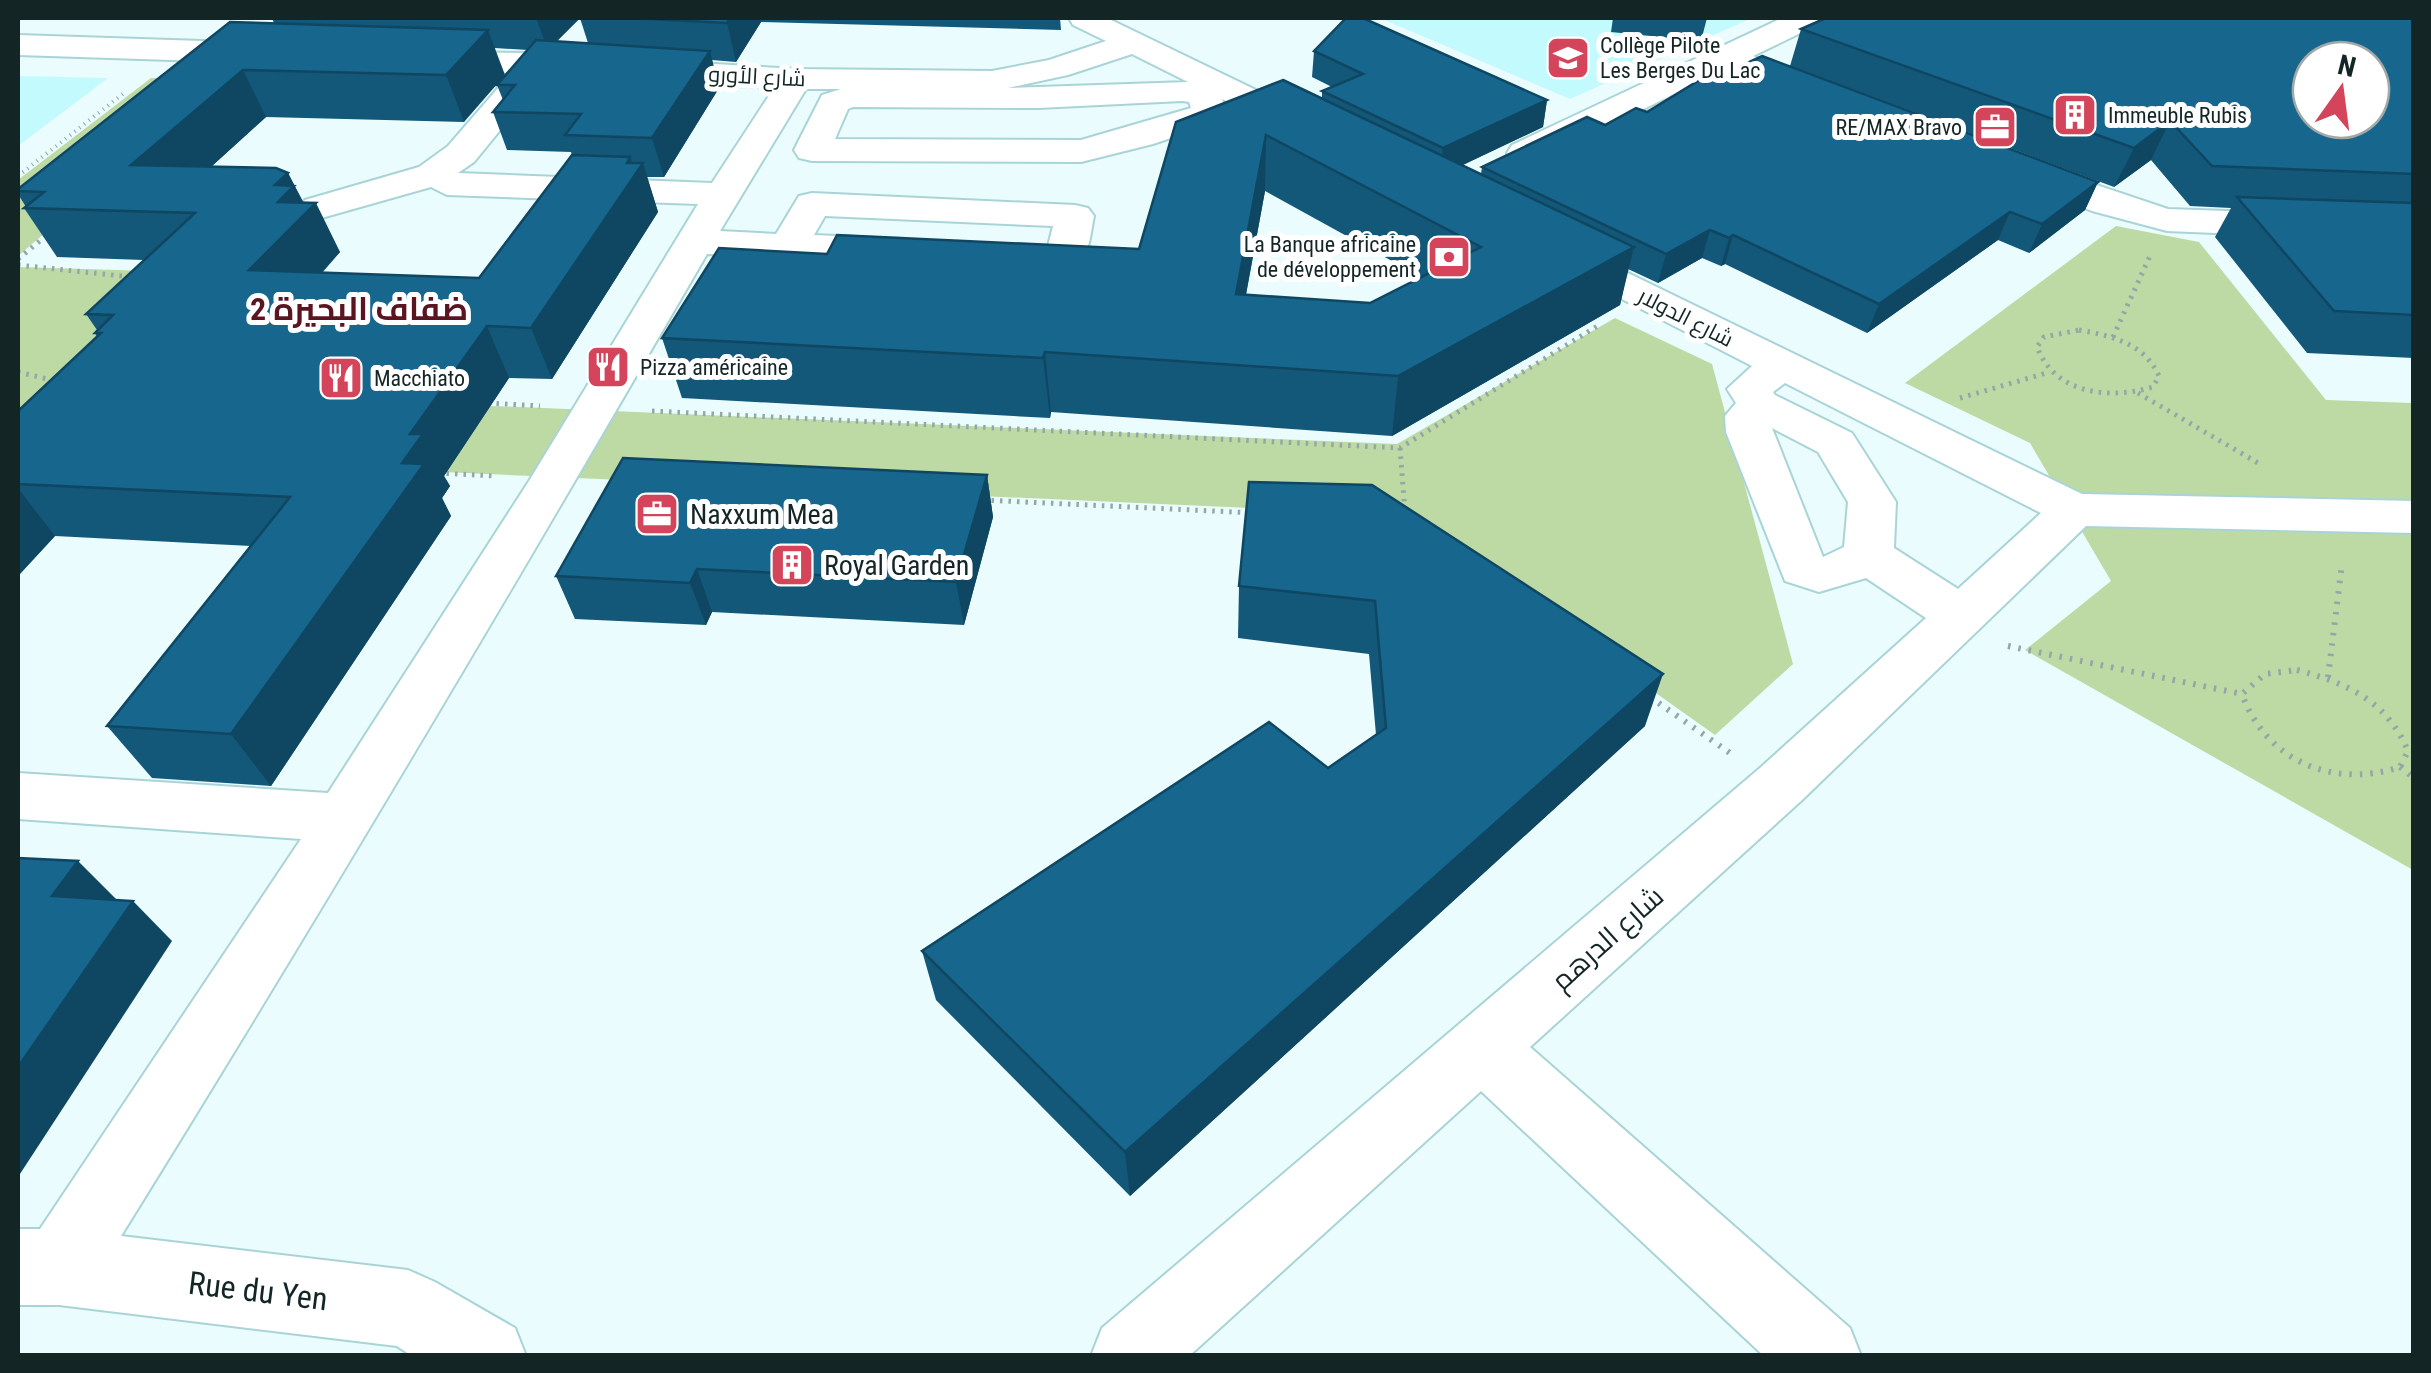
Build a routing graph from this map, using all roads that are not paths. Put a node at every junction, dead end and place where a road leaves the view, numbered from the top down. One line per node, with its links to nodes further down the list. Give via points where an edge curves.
1 (1084, 18): 3 (street)
2 (1806, 18): 7 (street)
3 (1132, 43): 9 (street, شارع الأورو); 13 (street)
4 (18, 45): 5 (street)
5 (301, 54)
6 (558, 56): 8 (street, شارع الأورو); 10 (street, شارع الأورو); 18 (street, via 462,154 432,174)
7 (1725, 56): 12 (street); 15 (street)
8 (400, 58)
9 (1056, 68): 10 (street, شارع الأورو, via 992,81); 11 (street)
10 (796, 78): 17 (street)
11 (1038, 98): 11 (street, via 841,99 812,150 1080,151 1194,121 1209,110 1203,94 1182,91)
12 (1852, 105)
13 (1340, 143)
14 (1996, 161): 19 (street, via 2167,220)
15 (1492, 169)
16 (447, 184): 17 (street)
17 (720, 194): 21 (street)
18 (318, 208)
19 (2414, 228)
20 (1528, 236): 23 (street, شارع الدولار, via 1648,298)
21 (694, 242): 22 (street); 29 (street)
22 (789, 246): 22 (street, via 1057,258 1069,250 1076,220 812,204)
23 (1770, 384): 24 (street, شارع الدولار, via 1888,419); 26 (street, via 1836,443 1872,502); 26 (street, via 1748,416 1748,432 1803,570 1828,575)
24 (2074, 510): 25 (street); 27 (street, شارع الدرهم)
25 (2414, 517)
26 (1868, 555): 27 (street)
27 (1952, 624): 30 (street, شارع الدرهم)
28 (18, 796): 29 (street)
29 (342, 818): 31 (street, via 308,882)
30 (1482, 1048): 33 (street, شارع الدرهم); 34 (street)
31 (38, 1267): 32 (street, Rue du Yen, via 408,1309)
32 (487, 1356)
33 (1130, 1356)
34 (1822, 1356)

